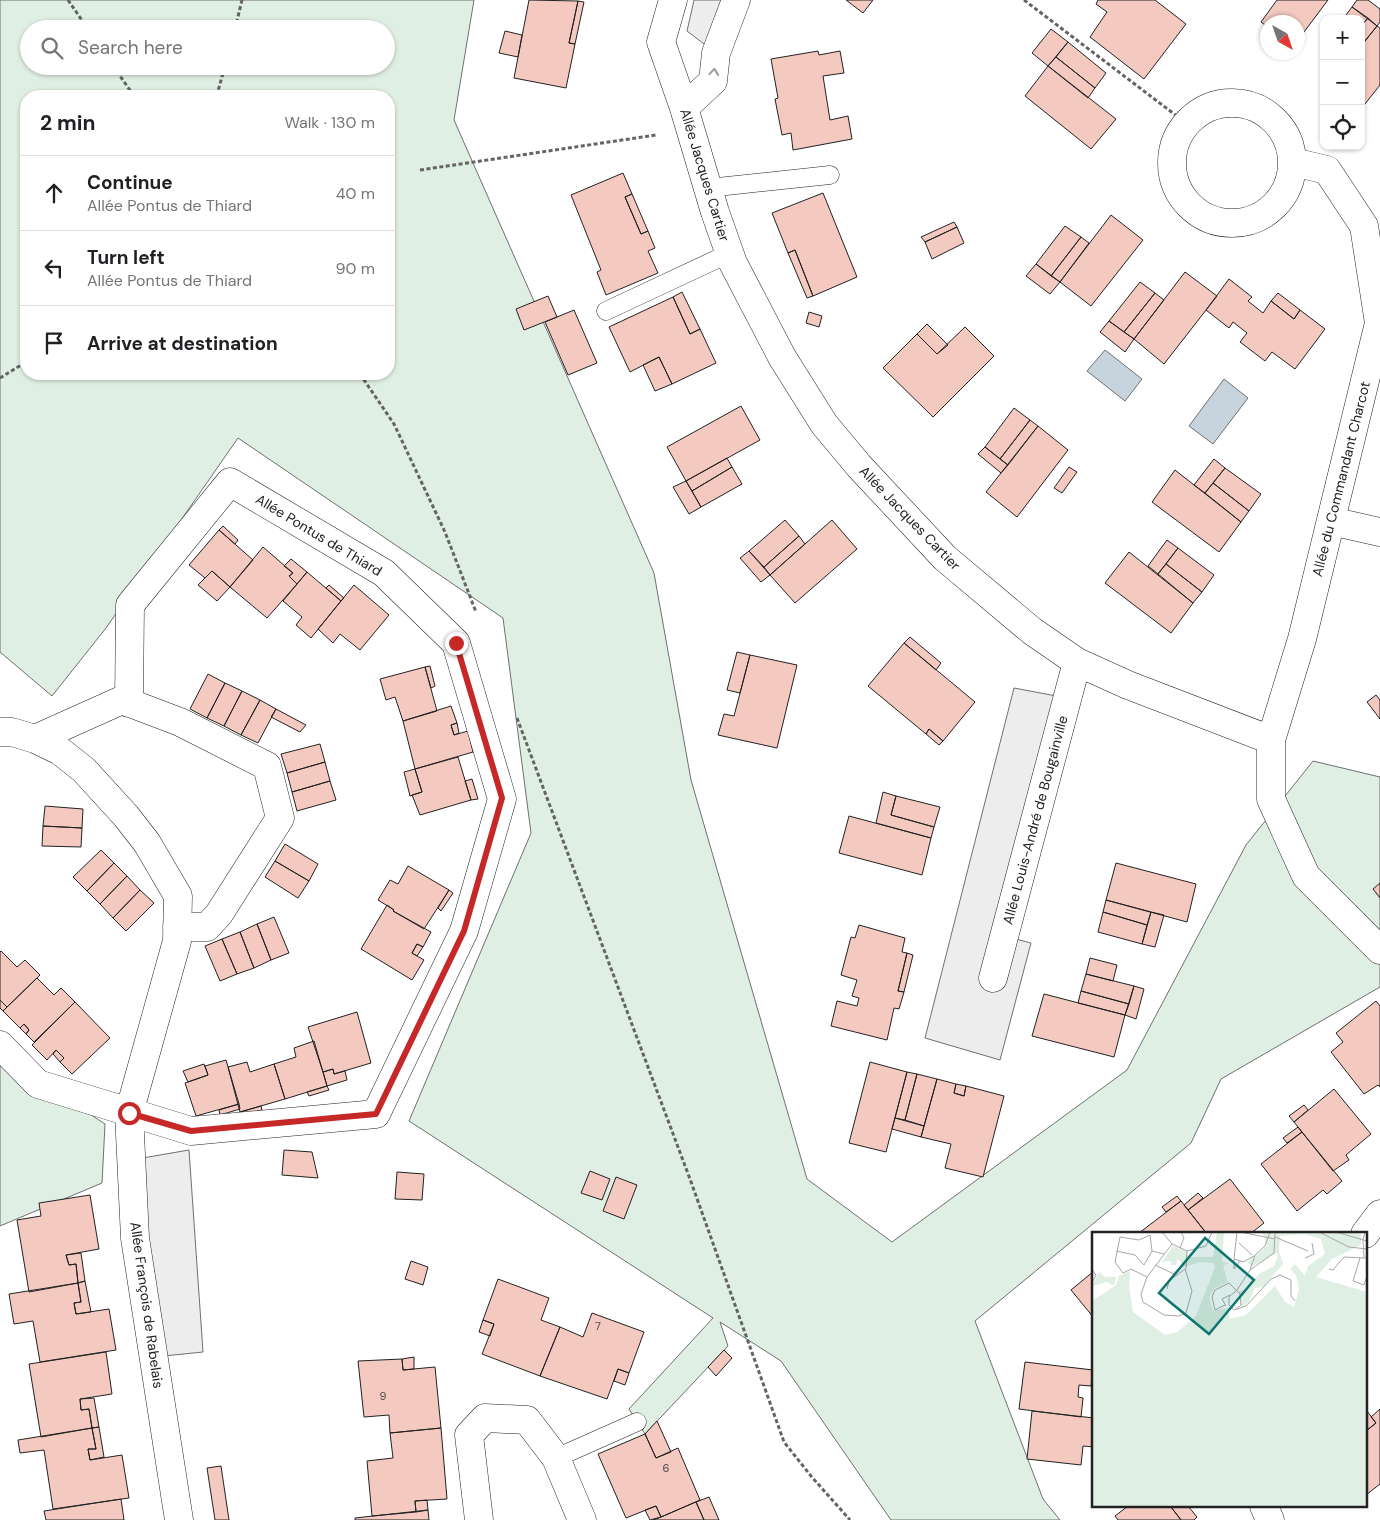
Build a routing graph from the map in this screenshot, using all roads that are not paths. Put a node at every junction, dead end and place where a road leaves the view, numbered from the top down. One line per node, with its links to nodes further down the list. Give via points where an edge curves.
1 (673, 0): 3 (street, Allée Jacques Cartier, via 661,42)
2 (736, 0): 3 (street, one-way to 2, via 713,81 716,53)
3 (688, 119): 6 (street, Allée Jacques Cartier)
4 (1293, 162): 4 (street, via 1289,142 1279,124 1263,110 1243,103 1222,103 1202,110 1186,123 1176,140 1171,159 1173,179 1181,196 1194,210 1211,220 1231,224 1250,222 1268,213 1282,199 1291,181); 9 (street, Allée du Commandant Charcot, via 1327,170 1364,226 1379,322)
5 (830, 175): 6 (lane)
6 (708, 188): 7 (street, Allée Jacques Cartier)
7 (730, 253): 8 (lane); 11 (street, Allée Jacques Cartier, via 782,357 824,424 859,466 945,558 1032,631)
8 (606, 311)
9 (1331, 521): 10 (street); 15 (street, Allée du Commandant Charcot, via 1302,639)
10 (1380, 532)
11 (1077, 662): 15 (street, Allée Jacques Cartier); 18 (street, Allée Louis-André de Bougainville)
12 (129, 702): 14 (street, via 122,700); 16 (street, via 180,722 267,766 280,818 207,928); 20 (street, Allée Pontus de Thiard, via 130,604 230,482 384,573 456,643 502,798 464,931 376,1114 191,1131)
13 (0, 732): 14 (street, Allée François de Rabelais)
14 (35, 739): 16 (street, Allée François de Rabelais, via 60,751 84,770 147,843 178,896)
15 (1271, 740): 17 (street, via 1272,800 1306,876)
16 (177, 927): 20 (street, Allée François de Rabelais, via 176,941)
17 (1380, 950)
18 (992, 978)
19 (0, 1045): 20 (street, Allée Pontus de Thiard, via 38,1084)
20 (129, 1113): 26 (street, Allée François de Rabelais, via 135,1238)
21 (1380, 1214): 22 (street)
22 (1367, 1232)
23 (637, 1422): 24 (lane)
24 (556, 1458): 27 (street, via 527,1420 485,1418 469,1435); 28 (street)
25 (1265, 1508): 29 (street)
26 (180, 1520)
27 (479, 1520)
28 (582, 1520)
29 (1270, 1520)

